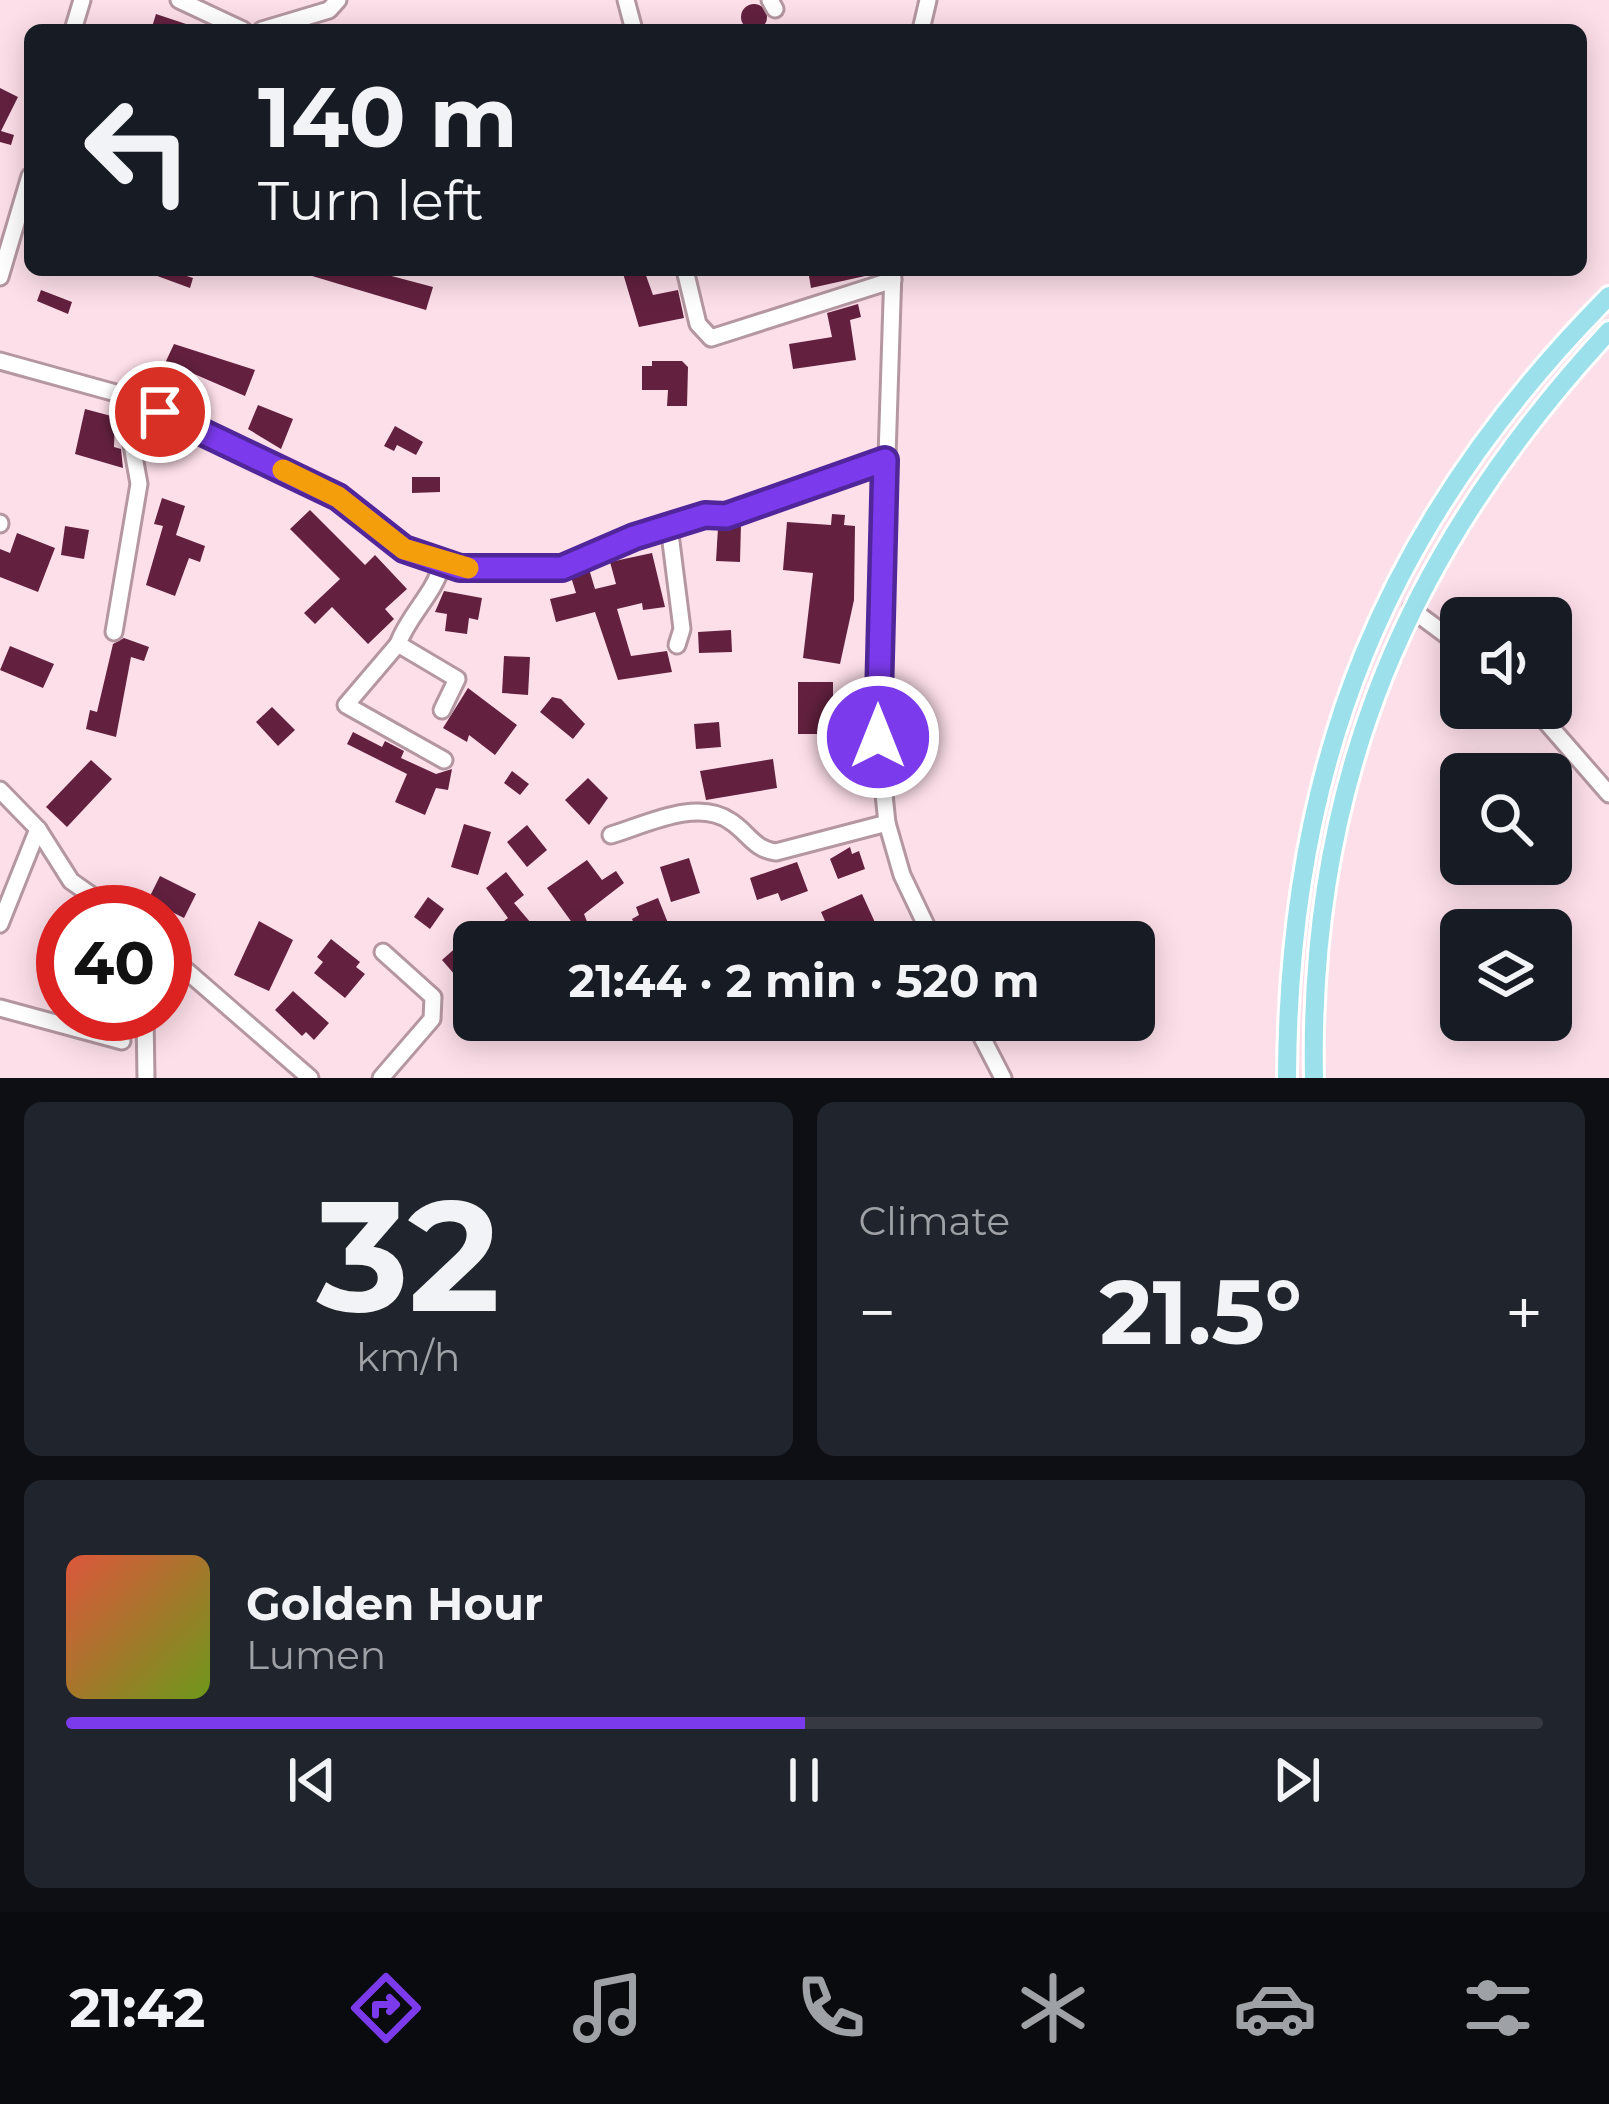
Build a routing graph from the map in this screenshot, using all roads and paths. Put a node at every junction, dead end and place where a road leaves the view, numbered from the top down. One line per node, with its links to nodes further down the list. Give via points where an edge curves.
1 (179, 0): 3 (street)
2 (338, 0): 4 (street)
3 (230, 24)
4 (282, 24)
5 (24, 196): 9 (street)
6 (686, 276): 7 (street, via 698,324 711,338)
7 (890, 276)
8 (893, 276): 14 (street)
9 (0, 277)
10 (1609, 296): 43 (main road, via 1538,368 1472,455 1416,544 1366,647 1310,821 1290,974)
11 (1609, 331): 17 (main road, via 1511,444)
12 (0, 361): 13 (street)
13 (123, 395): 16 (street, via 320,487 385,539); 19 (street, via 139,484)
14 (885, 460): 15 (street, via 726,516); 27 (street, via 878,737)
15 (670, 526): 16 (street, via 562,568); 21 (street)
16 (443, 562): 20 (street)
17 (1411, 609): 18 (street); 44 (main road, via 1358,742 1341,811 1322,912)
18 (1440, 630)
19 (113, 632)
20 (398, 644): 22 (street, via 458,679); 24 (street, via 346,705)
21 (677, 645)
22 (442, 710)
23 (1552, 729): 26 (street)
24 (444, 760)
25 (0, 790): 28 (street)
26 (1609, 794)
27 (887, 823): 29 (street, via 776,852 759,849 710,813); 31 (street)
28 (38, 829): 30 (street); 32 (street)
29 (611, 836)
30 (77, 885)
31 (924, 921)
32 (0, 924)
33 (383, 952): 41 (street, via 433,998 432,1019)
34 (192, 975): 40 (street)
35 (0, 1008): 36 (street)
36 (36, 1018)
37 (145, 1041): 39 (street)
38 (984, 1041): 42 (street)
39 (146, 1078)
40 (310, 1078)
41 (381, 1078)
42 (1003, 1078)
43 (1287, 1078)
44 (1314, 1078)

